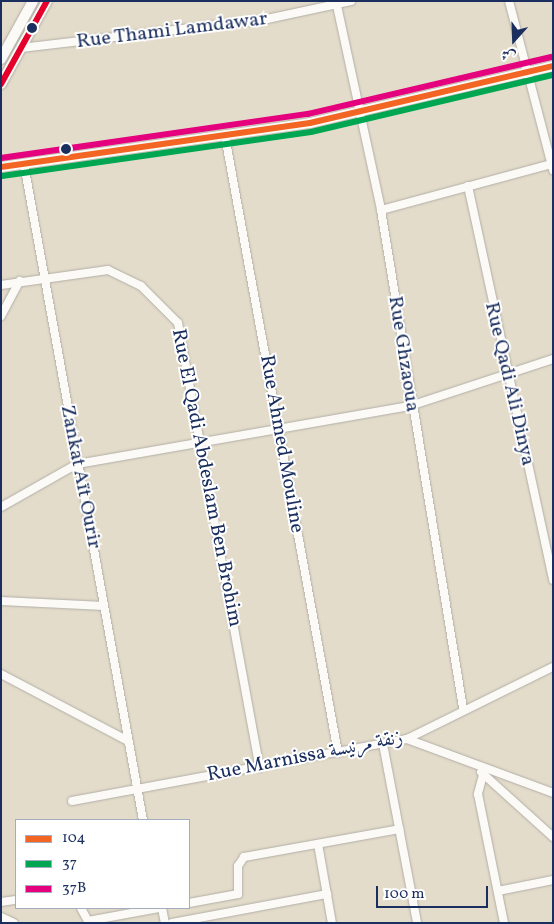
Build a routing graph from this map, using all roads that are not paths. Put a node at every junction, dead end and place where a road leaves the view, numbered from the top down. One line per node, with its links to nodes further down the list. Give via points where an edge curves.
1 (33, 1): 7 (main road)
2 (47, 1): 6 (main road)
3 (351, 1): 5 (street, Rue Thami Lamdawar)
4 (509, 1): 9 (street)
5 (336, 3): 6 (street, Rue Thami Lamdawar, via 268,19); 11 (street, Rue Ghzaoua)
6 (21, 48): 10 (main road)
7 (2, 55)
8 (553, 66): 9 (main road)
9 (526, 72): 11 (main road); 15 (street)
10 (1, 84)
11 (362, 111): 12 (main road); 17 (street, Rue Ghzaoua)
12 (225, 136): 13 (main road); 25 (street, Rue Ahmed Mouline)
13 (24, 164): 14 (main road); 18 (street, Zankat Aït Ourir)
14 (1, 167)
15 (552, 167): 16 (street)
16 (468, 186): 17 (street); 23 (street, Rue Qadi Ali Dinya)
17 (380, 210): 24 (street, Rue Ghzaoua)
18 (43, 277): 19 (street, Rue El Qadi Abdeslam Ben Brohim); 26 (street, Rue El Qadi Abdeslam Ben Brohim, via 108,270 141,286 164,305 182,334); 27 (street, Zankat Aït Ourir)
19 (20, 281): 20 (street, Rue El Qadi Abdeslam Ben Brohim); 21 (street)
20 (1, 285)
21 (1, 316)
22 (553, 359): 23 (street)
23 (508, 373): 24 (street); 29 (street, Rue Qadi Ali Dinya)
24 (410, 406): 25 (street); 34 (street, Rue Ghzaoua)
25 (278, 428): 26 (street); 38 (street, Rue Ahmed Mouline)
26 (200, 442): 27 (street); 40 (street, Rue El Qadi Abdeslam Ben Brohim)
27 (77, 464): 28 (street); 31 (street, Zankat Aït Ourir)
28 (1, 507)
29 (553, 580)
30 (1, 601): 31 (street)
31 (104, 606): 36 (street, Zankat Aït Ourir)
32 (553, 667): 34 (street, Rue Marnissa زنقة مرنيسة)
33 (1, 674): 36 (street)
34 (463, 708): 35 (street, Rue Marnissa زنقة مرنيسة)
35 (407, 739): 37 (street, Rue Marnissa زنقة مرنيسة); 39 (street)
36 (128, 741): 42 (street, Zankat Aït Ourir)
37 (383, 744): 38 (street, Rue Marnissa زنقة مرنيسة); 46 (street)
38 (338, 753): 40 (street, Rue Marnissa زنقة مرنيسة)
39 (477, 766): 41 (street); 43 (street)
40 (260, 768): 42 (street, Rue Marnissa زنقة مرنيسة)
41 (483, 775): 47 (street); 50 (street, via 478,794)
42 (137, 789): 44 (street, Rue Marnissa زنقة مرنيسة); 45 (street, Zankat Aït Ourir)
43 (553, 793)
44 (72, 801)
45 (143, 819)
46 (400, 829): 48 (street); 63 (street)
47 (553, 837)
48 (318, 844): 51 (street); 54 (street, via 244,858 238,862 238,894)
49 (553, 880): 50 (street)
50 (498, 891): 64 (street)
51 (327, 894): 61 (street); 62 (street)
52 (15, 900): 53 (street)
53 (1, 902)
54 (190, 903)
55 (82, 909): 56 (street, via 88,921)
56 (155, 909)
57 (161, 909): 60 (street)
58 (1, 917): 59 (street)
59 (12, 920)
60 (166, 923)
61 (172, 923)
62 (332, 923)
63 (418, 923)
64 (504, 923)

